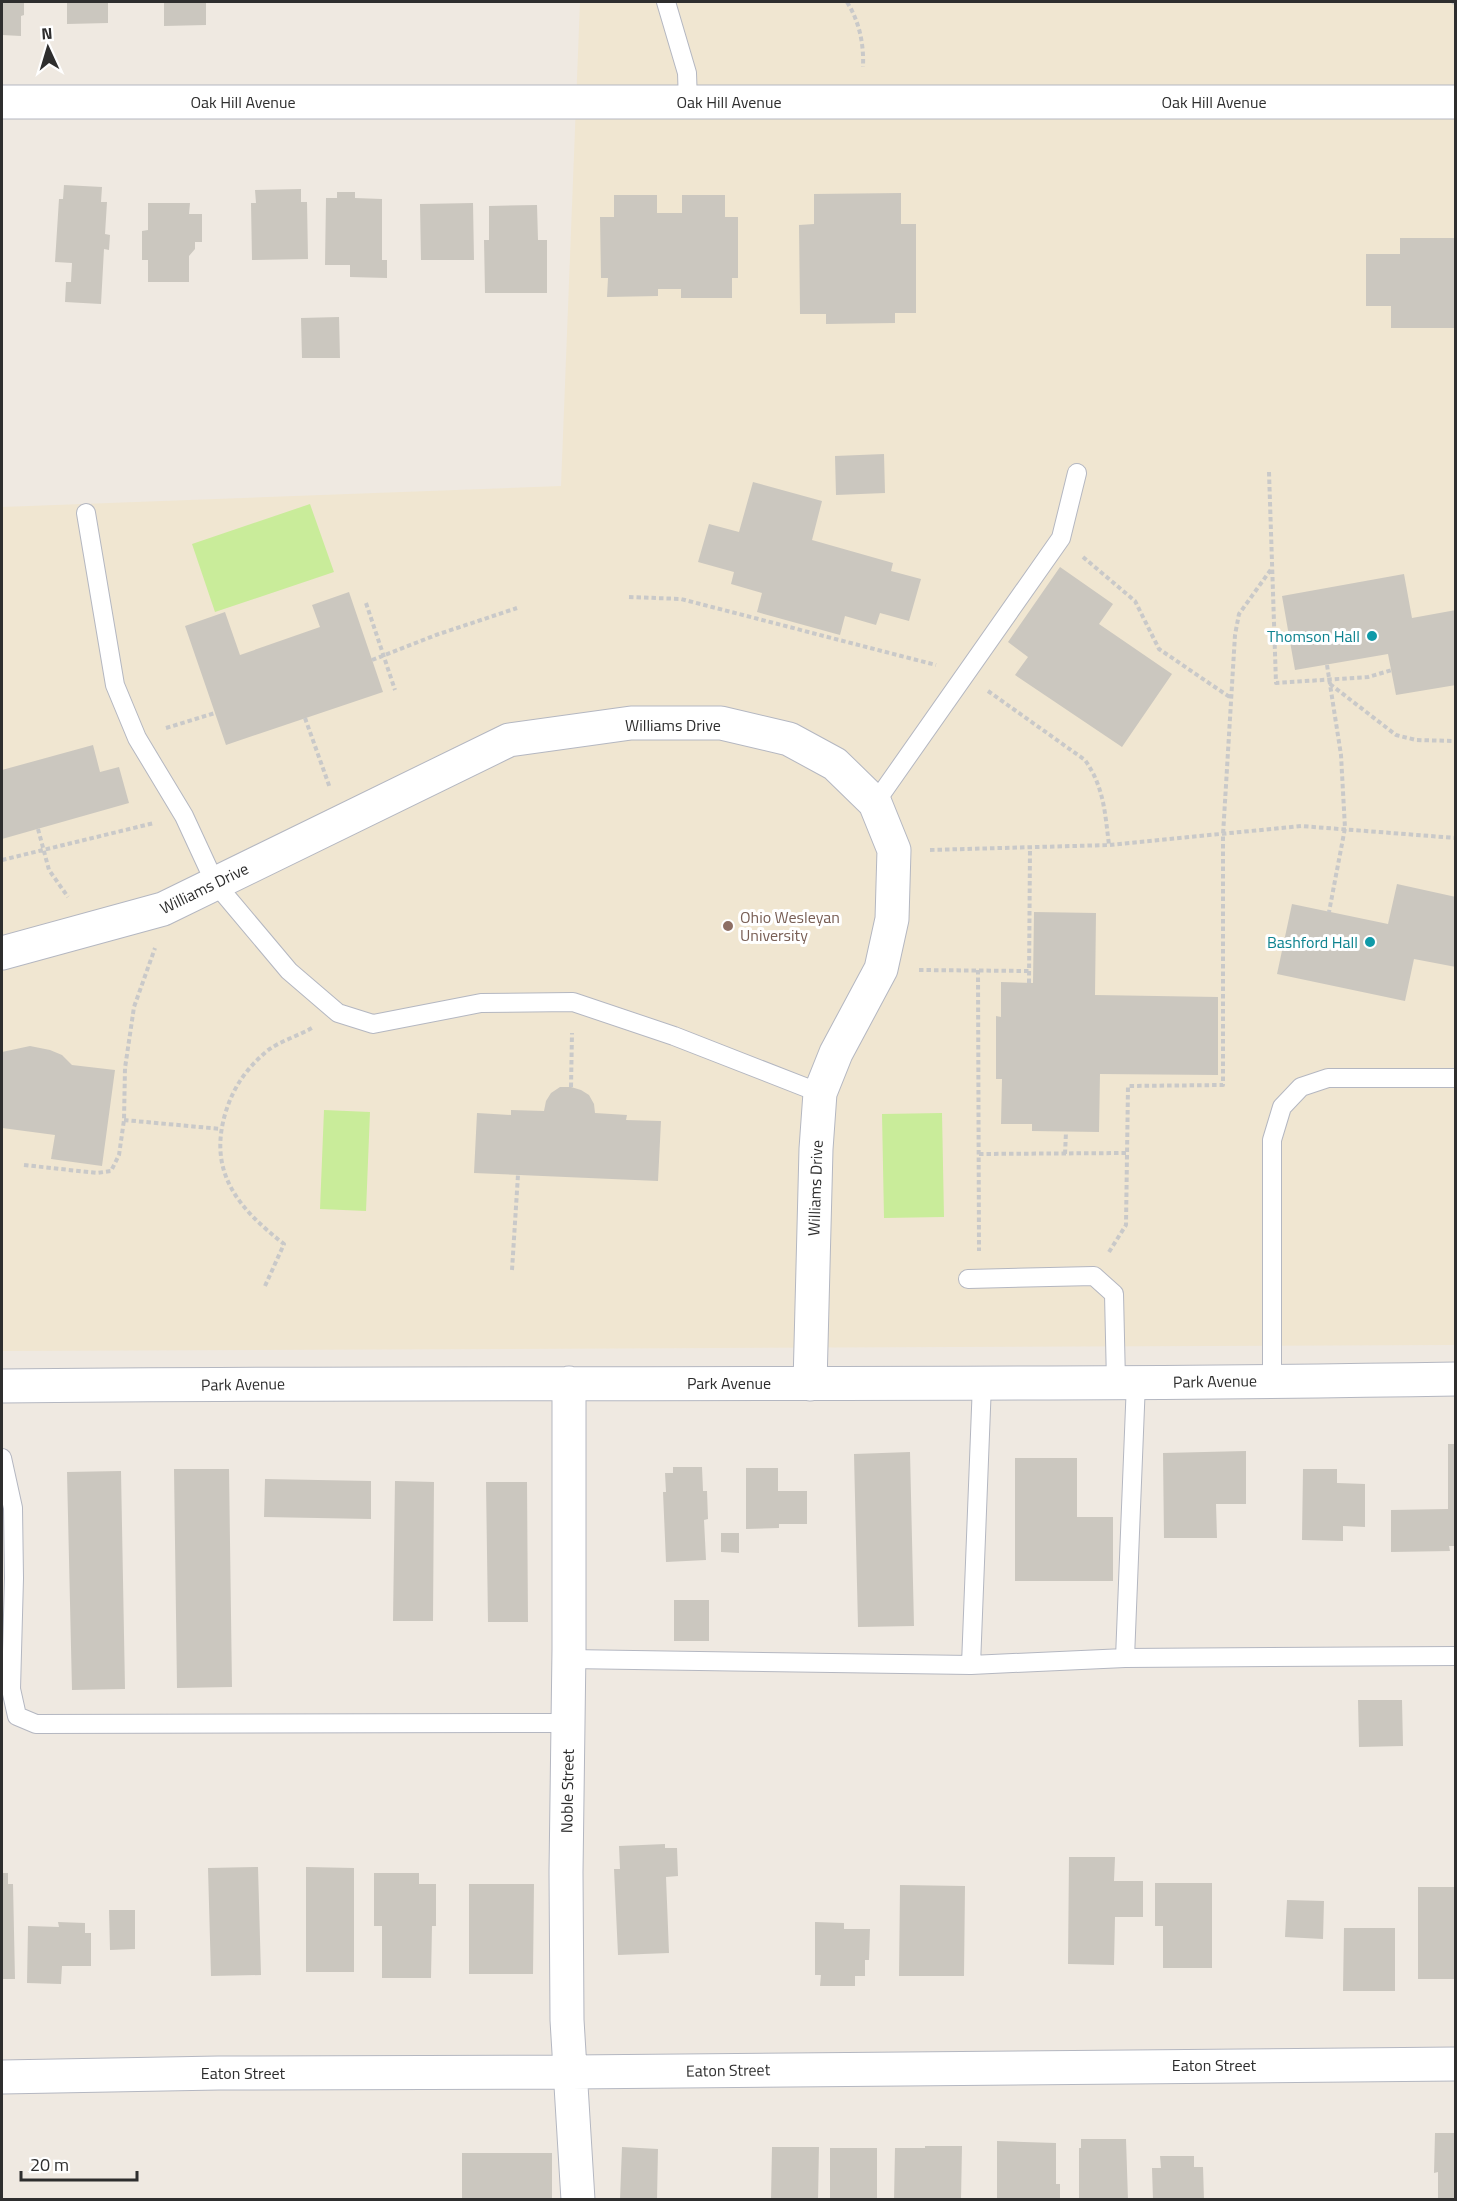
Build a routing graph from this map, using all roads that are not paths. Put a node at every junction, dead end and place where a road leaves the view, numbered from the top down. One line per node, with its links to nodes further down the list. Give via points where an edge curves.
1 (666, 2): 3 (lane, via 687,73)
2 (2, 102): 3 (street, Oak Hill Avenue)
3 (688, 102): 4 (street, Oak Hill Avenue)
4 (1455, 102)
5 (1077, 473): 7 (lane, via 1061,538)
6 (86, 513): 8 (lane, via 115,685 136,738 184,816)
7 (875, 803): 8 (street, Williams Drive, via 835,764 789,739 721,723 631,723 509,740); 11 (street, Williams Drive, via 894,850 892,919 881,969 836,1053)
8 (215, 883): 9 (street, Williams Drive, via 163,909); 11 (lane, via 289,971 338,1013 373,1024 481,1003 573,1002 674,1036)
9 (2, 954)
10 (1455, 1078): 14 (lane, via 1328,1078 1301,1087 1282,1107 1272,1140)
11 (820, 1093): 18 (street, Williams Drive)
12 (973, 1279): 15 (lane, via 1094,1276 1114,1294)
13 (1455, 1379): 14 (street, Park Avenue)
14 (1272, 1380): 15 (street, Park Avenue)
15 (1126, 1382): 17 (street, Park Avenue); 22 (lane)
16 (569, 1383): 18 (street, Park Avenue); 19 (street, Park Avenue); 23 (street, Noble Street)
17 (982, 1383): 18 (street, Park Avenue); 24 (lane)
18 (810, 1384)
19 (2, 1386)
20 (2, 1458): 25 (lane, via 12,1508 11,1689 17,1716 36,1724)
21 (1455, 1656): 22 (lane)
22 (1125, 1658): 24 (lane)
23 (569, 1659): 24 (lane); 25 (street, Noble Street)
24 (971, 1665)
25 (568, 1723): 27 (street, Noble Street, via 567,2020)
26 (1455, 2064): 27 (street, Eaton Street)
27 (571, 2072): 28 (street, Eaton Street); 29 (street, Noble Street)
28 (2, 2077)
29 (578, 2199)

